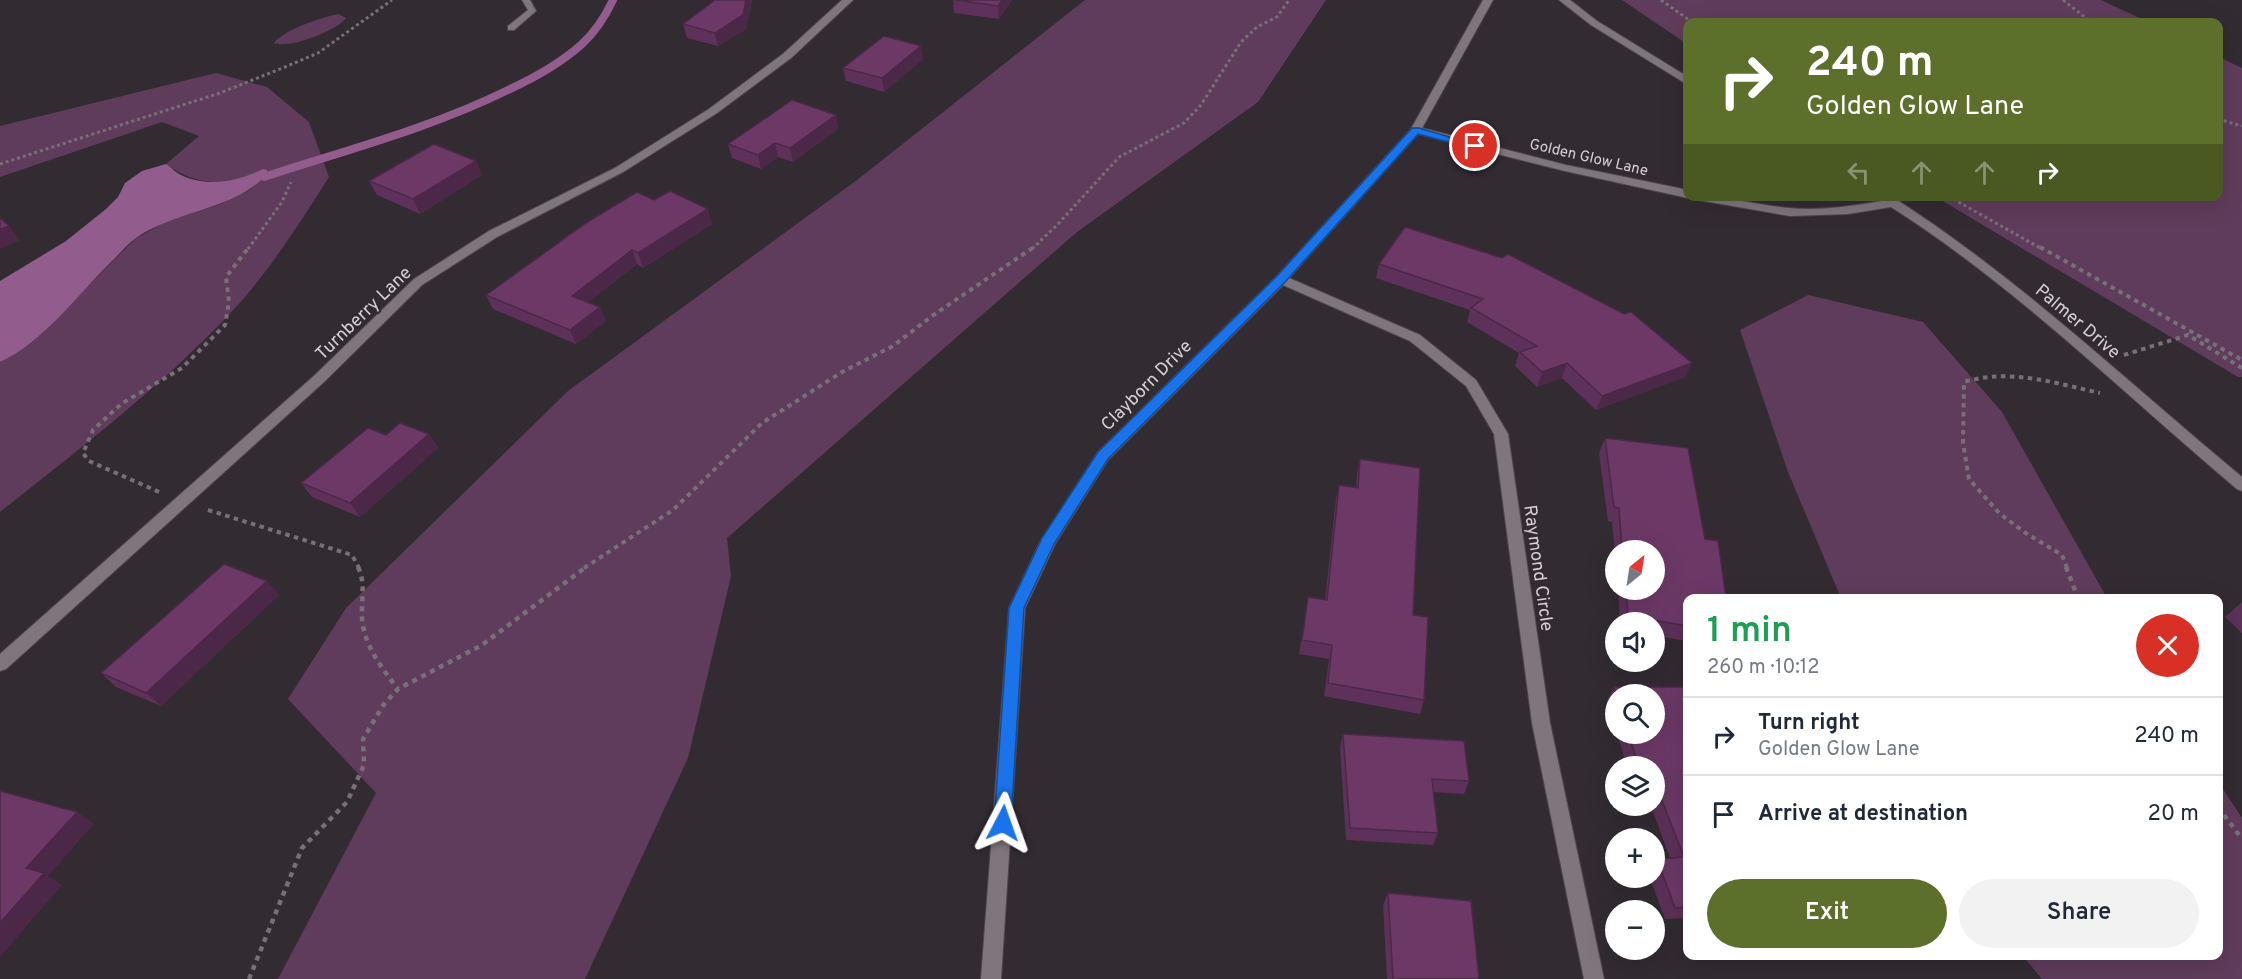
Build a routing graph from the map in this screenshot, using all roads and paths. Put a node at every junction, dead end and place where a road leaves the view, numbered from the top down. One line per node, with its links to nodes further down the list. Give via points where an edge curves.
1 (392, 0): 16 (path, via 318,53 285,67 220,93)
2 (526, 0): 11 (lane, via 532,11)
3 (848, 0): 28 (street, Turnberry Lane, via 787,56 713,111 619,170 493,234 417,282 320,378)
4 (1289, 0): 31 (path, via 1277,17 1257,27 1241,42 1201,105 1184,123 1119,157 1033,248 893,346 842,372 762,423 673,510 596,559 482,645 398,689 363,739 364,765 347,802 302,848)
5 (1488, 0): 15 (street, Clayborn Drive)
6 (1564, 0): 12 (street)
7 (1661, 0): 9 (path)
8 (2063, 0): 10 (path)
9 (1686, 18)
10 (2086, 18)
11 (511, 28)
12 (1683, 79)
13 (2223, 120): 14 (path)
14 (2242, 126)
15 (1416, 130): 17 (street, Golden Glow Lane); 22 (street, Clayborn Drive)
16 (0, 164)
17 (1683, 193)
18 (1727, 201): 19 (street, via 1790,212 1848,210)
19 (1884, 201)
20 (1889, 201): 25 (street, Palmer Drive, via 2006,283)
21 (1957, 201): 23 (path)
22 (1281, 279): 32 (street, Clayborn Drive, via 1103,456 1047,542 1017,608); 33 (street, Raymond Circle, via 1415,338 1471,383 1501,434 1541,723)
23 (2242, 360)
24 (2242, 368): 25 (path, via 2188,334 2119,356)
25 (2118, 378): 26 (street, Palmer Drive); 27 (path, via 2115,397 2005,376 1978,375 1964,382 1967,394 1963,433 1968,478 1996,510 2030,538 2062,555)
26 (2242, 485)
27 (2077, 594)
28 (0, 664)
29 (2223, 814): 30 (path)
30 (2242, 839)
31 (249, 979)
32 (991, 979)
33 (1594, 979)

